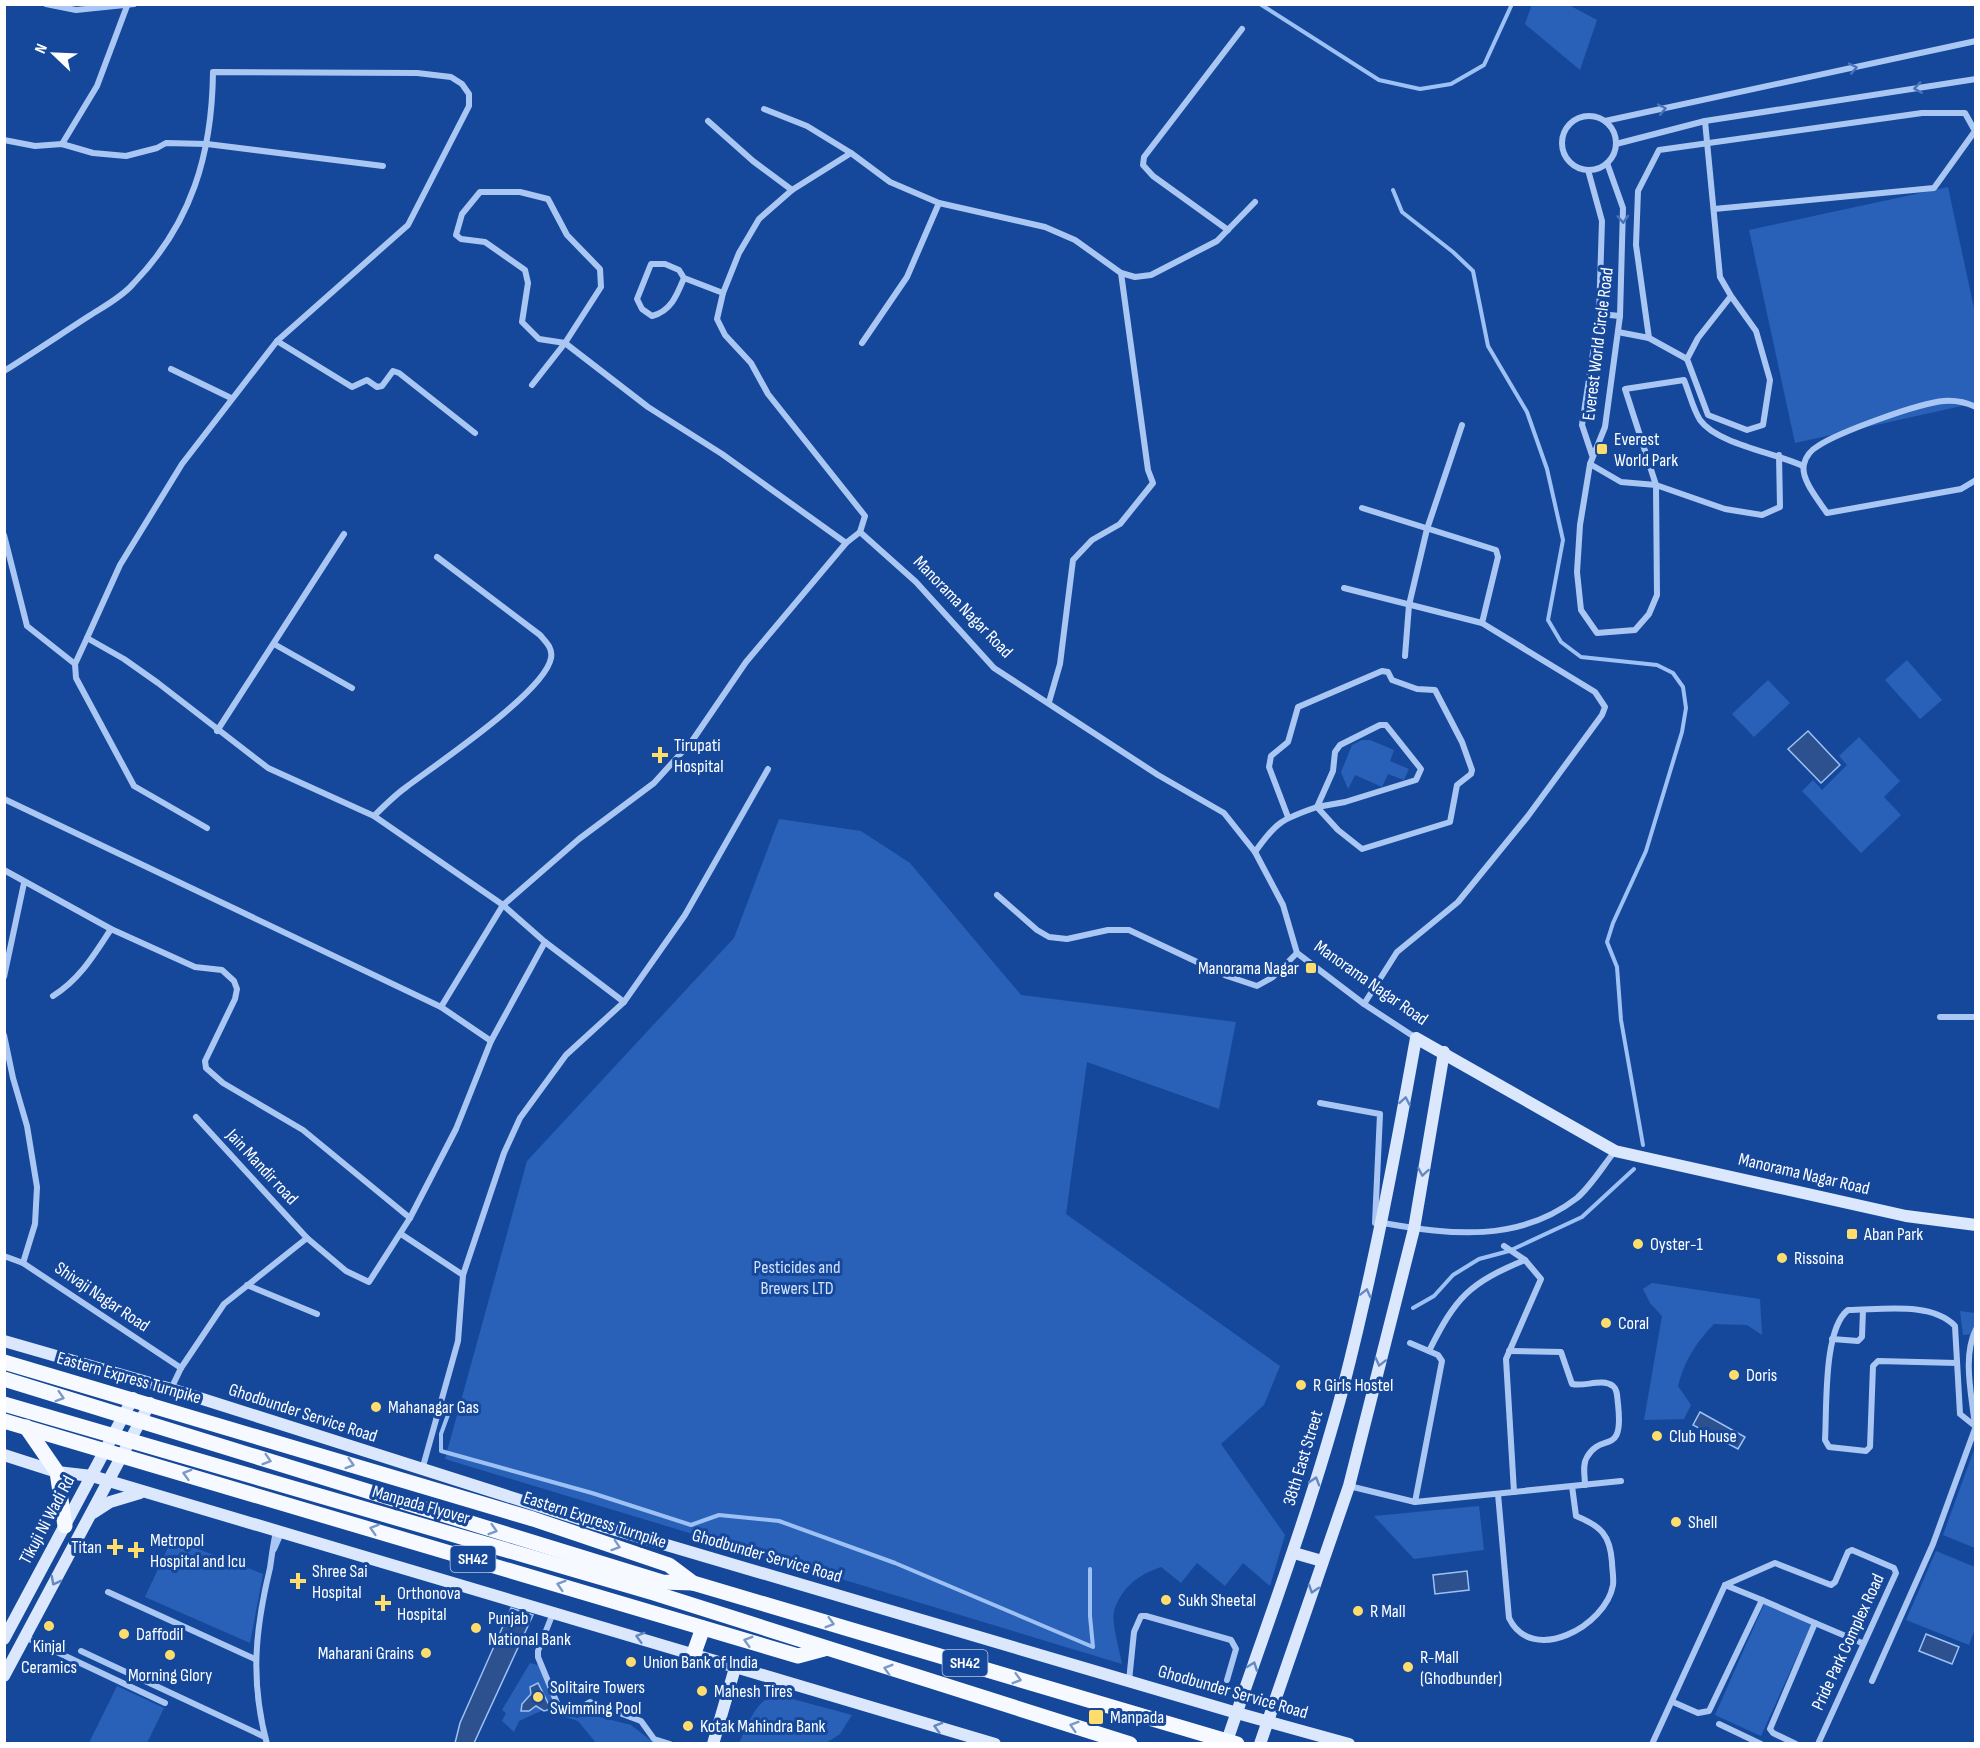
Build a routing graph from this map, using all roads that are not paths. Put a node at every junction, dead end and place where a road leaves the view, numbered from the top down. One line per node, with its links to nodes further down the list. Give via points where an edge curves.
1 (46, 4): 3 (street, via 76,10)
2 (135, 4): 3 (street)
3 (127, 6): 13 (street, via 98,86)
4 (1242, 29): 24 (street, via 1144,157 1143,165)
5 (1976, 41): 9 (street, one-way to 5)
6 (1976, 79): 10 (street, one-way to 10)
7 (764, 109): 16 (street, via 807,126)
8 (708, 121): 20 (street)
9 (1605, 121): 15 (street); 19 (street, via 1588,116 1579,118 1566,130 1566,156)
10 (1705, 121): 12 (street); 15 (street)
11 (4, 140): 13 (street, via 35,146)
12 (1707, 142): 23 (street); 23 (street, via 1922,113 1965,113 1975,131 1934,188); 32 (street, via 1659,150 1638,191 1636,245)
13 (62, 144): 14 (street, via 93,153 126,156 166,143)
14 (207, 144): 18 (street); 33 (street, via 213,72 417,73 451,77 469,94 463,121 408,225); 38 (street, via 202,170 185,211 132,286)
15 (1616, 144): 17 (street)
16 (851, 153): 20 (street); 22 (street, via 890,182)
17 (1607, 163): 19 (street); 30 (street, Everest World Circle Road, one-way to 30, via 1623,208)
18 (383, 166)
19 (1588, 170): 29 (street, Everest World Circle Road, via 1602,221)
20 (792, 190): 27 (street, via 759,219 739,253)
21 (1255, 202): 24 (street)
22 (939, 203): 25 (street, via 1045,227 1075,240); 35 (street, via 907,277)
23 (1714, 209): 28 (street, via 1720,277)
24 (1228, 230): 25 (street, via 1217,241 1150,275 1135,277)
25 (1121, 273): 65 (street, via 1153,483 1120,524 1092,540 1073,560 1061,654)
26 (684, 278): 26 (street, via 664,313 652,316 642,309 637,299 651,264 665,264 679,270); 27 (street)
27 (723, 293): 52 (street, via 717,319 725,335 751,363 768,394 865,516)
28 (1731, 296): 36 (street, via 1698,338); 36 (street, via 1756,331 1770,380 1763,425 1747,430 1708,415)
29 (1599, 314): 30 (street); 44 (street, Everest World Circle Road, via 1582,425)
30 (1620, 316): 31 (street, Everest World Circle Road)
31 (1618, 332): 32 (street); 44 (street, Everest World Circle Road, via 1605,427)
32 (1649, 338): 36 (street)
33 (277, 340): 40 (street); 43 (street, via 352,387 367,380 382,386 393,371 399,373)
34 (565, 343): 34 (street, via 601,286 600,269 567,235 548,199 520,192 480,192 462,214 456,235 485,242 525,270 528,283 522,322 538,339); 39 (street); 55 (street, via 648,407 722,454)
35 (862, 343)
36 (1687, 359)
37 (171, 369): 40 (street)
38 (4, 370)
39 (532, 385)
40 (231, 398): 60 (street, via 182,464 120,565)
41 (1976, 407): 47 (street, via 1961,400 1942,401 1865,424 1818,446 1808,454)
42 (1462, 425): 51 (street)
43 (475, 433)
44 (1593, 455): 46 (street)
45 (1779, 455): 47 (street); 49 (street, via 1780,507 1762,515 1725,509); 49 (street, via 1740,445 1709,428 1700,419 1684,380 1625,389)
46 (1590, 464): 49 (street, via 1621,482); 49 (street, via 1577,573 1581,610 1597,633 1635,630 1649,614 1657,596)
47 (1803, 466): 48 (street, via 1806,480 1827,513 1961,489)
48 (1976, 480)
49 (1656, 485)
50 (1362, 508): 51 (street)
51 (1427, 529): 58 (street); 59 (street, via 1496,550 1498,557)
52 (860, 532): 55 (street); 65 (street, Manorama Nagar Road, via 916,582 994,668)
53 (344, 534): 61 (street)
54 (4, 535): 63 (street, via 27,626)
55 (846, 543): 77 (street, via 746,662 692,741 654,783 579,839)
56 (437, 557): 70 (street, via 540,634 550,646 552,657 539,681 477,734 402,789)
57 (1344, 588): 58 (street)
58 (1409, 605): 59 (street); 62 (street)
59 (1482, 623): 84 (street, via 1595,692 1604,711 1528,816 1465,893 1397,952)
60 (87, 638): 63 (street); 66 (street, via 158,683)
61 (274, 644): 64 (street); 66 (street)
62 (1405, 656)
63 (75, 664): 72 (street, via 76,678 134,786)
64 (352, 688)
65 (1049, 702): 73 (street, Manorama Nagar Road, via 1158,775 1224,813)
66 (217, 731): 70 (street, via 268,768)
67 (768, 769): 83 (street, via 685,915)
68 (4, 798): 85 (street)
69 (1317, 807): 69 (street, via 1340,745 1380,724 1396,735 1421,769 1416,780); 71 (street); 71 (street, via 1362,849 1450,822 1457,785 1472,770 1435,690 1417,689 1392,680 1388,672 1382,671 1298,707 1288,742 1272,756 1269,767)
70 (374, 816): 77 (street)
71 (1288, 817): 73 (street, via 1271,830)
72 (207, 828)
73 (1255, 852): 80 (street, Manorama Nagar Road, via 1283,904)
74 (4, 870): 75 (street)
75 (24, 883): 78 (street); 81 (street)
76 (997, 895): 80 (street, via 1049,937 1067,939 1108,930 1129,930 1257,986 1273,977)
77 (503, 905): 79 (street); 85 (street)
78 (111, 929): 82 (street, via 70,986); 95 (street, via 195,967 222,970 234,981 235,999 205,1061 206,1068 303,1131)
79 (544, 942): 83 (street); 90 (street)
80 (1297, 953): 84 (street, Manorama Nagar Road)
81 (4, 977)
82 (53, 996)
83 (624, 1002): 105 (street, via 566,1055 520,1118 504,1153)
84 (1364, 1004): 89 (street, Manorama Nagar Road)
85 (441, 1007): 90 (street)
86 (1940, 1017): 87 (street)
87 (1976, 1017)
88 (4, 1035): 104 (street, via 27,1126 37,1187 35,1224)
89 (1416, 1038): 91 (street, Manorama Nagar Road); 96 (street, 38th East Street, one-way to 89)
90 (491, 1041): 95 (street, via 456,1129)
91 (1444, 1052): 94 (street, Manorama Nagar Road); 98 (street, one-way to 98)
92 (1320, 1103): 96 (street, via 1380,1114)
93 (196, 1117): 100 (street, Jain Mandir road)
94 (1615, 1151): 97 (street, Manorama Nagar Road, via 1906,1216); 98 (street, via 1579,1196 1550,1215 1487,1234)
95 (410, 1218): 99 (street)
96 (1379, 1223): 98 (street); 147 (street, 38th East Street, one-way to 96, via 1342,1389)
97 (1976, 1225)
98 (1414, 1229): 136 (street, one-way to 136)
99 (401, 1234): 100 (street, Jain Mandir road, via 369,1282 346,1271); 105 (street)
100 (307, 1238): 106 (street)
101 (1504, 1245): 103 (street)
102 (4, 1256): 104 (street, Shivaji Nagar Road)
103 (1525, 1260): 113 (street, via 1480,1280 1467,1291 1448,1313); 114 (street, via 1541,1279)
104 (23, 1263): 117 (street, Shivaji Nagar Road)
105 (463, 1275): 130 (street, via 458,1341)
106 (247, 1285): 108 (street); 117 (street, via 224,1304)
107 (1863, 1310): 110 (street, via 1848,1310 1840,1316); 110 (street, via 1862,1337 1858,1341); 116 (street, via 1925,1311 1947,1318 1955,1326)
108 (317, 1314)
109 (1976, 1329): 124 (street, via 1970,1340 1969,1364)
110 (1832, 1339): 116 (street, via 1825,1440 1829,1447 1866,1451 1870,1447 1873,1366 1878,1361)
111 (4, 1341): 119 (street, Ghodbunder Service Road)
112 (1410, 1343): 113 (street)
113 (1428, 1351): 142 (street, via 1442,1361)
114 (1509, 1351): 135 (street, via 1561,1352 1572,1384 1602,1382 1617,1392 1617,1436 1587,1457); 138 (street, via 1506,1359)
115 (4, 1362): 120 (main road, Eastern Express Turnpike / SH42)
116 (1957, 1363): 124 (street, via 1960,1414)
117 (181, 1368): 119 (street)
118 (4, 1379): 151 (main road, Manpada Flyover, one-way to 151)
119 (171, 1389): 130 (street, Ghodbunder Service Road)
120 (133, 1398): 121 (main road, Eastern Express Turnpike / SH42); 127 (street, Tikuji Ni Wadi Rd)
121 (150, 1403): 126 (main road, Eastern Express Turnpike / SH42); 129 (street, Tikuji Ni Wadi Rd)
122 (4, 1404): 151 (main road, Manpada Flyover)
123 (4, 1421): 125 (main road, SH42)
124 (1975, 1426): 167 (street, via 1933,1544)
125 (26, 1427): 127 (main road, SH42); 131 (main road)
126 (295, 1447): 141 (main road); 145 (main road, Eastern Express Turnpike / SH42, one-way to 145)
127 (105, 1450): 129 (main road, SH42); 132 (street, Tikuji Ni Wadi Rd)
128 (4, 1455): 131 (street)
129 (122, 1455): 133 (street, Tikuji Ni Wadi Rd); 141 (main road, SH42, one-way to 129)
130 (422, 1470): 145 (street, Ghodbunder Service Road)
131 (57, 1472): 132 (street); 144 (main road)
132 (92, 1476): 133 (street); 144 (street, Tikuji Ni Wadi Rd)
133 (108, 1481): 139 (street); 143 (street, Tikuji Ni Wadi Rd)
134 (1621, 1481): 135 (street)
135 (1585, 1485): 137 (street)
136 (1349, 1486): 142 (street); 148 (street)
137 (1572, 1486): 138 (street); 140 (street, via 1576,1516 1599,1526 1608,1537 1613,1586 1602,1607 1581,1629 1562,1639 1520,1633 1509,1618)
138 (1514, 1492): 140 (street)
139 (144, 1493): 143 (street, via 121,1497); 146 (street)
140 (1498, 1494): 142 (street)
141 (278, 1500): 156 (main road, SH42, one-way to 141)
142 (1415, 1502)
143 (90, 1515): 157 (street, Tikuji Ni Wadi Rd, one-way to 157)
144 (65, 1526): 158 (street, Tikuji Ni Wadi Rd)
145 (590, 1530): 149 (main road, Eastern Express Turnpike / SH42, one-way to 149, via 669,1565); 168 (street, Ghodbunder Service Road)
146 (279, 1532): 154 (street); 163 (street, via 263,1596)
147 (1294, 1553): 148 (street); 171 (street, 38th East Street, one-way to 147)
148 (1323, 1561): 172 (street, one-way to 172)
149 (693, 1583): 151 (main road, Manpada Flyover); 175 (main road, Eastern Express Turnpike / SH42, one-way to 175)
150 (1725, 1586): 153 (street); 159 (street, Pride Park Complex Road, via 1775,1563 1831,1584 1852,1550 1894,1568 1896,1573); 169 (street)
151 (658, 1588): 160 (main road, Manpada Flyover)
152 (108, 1592): 163 (street)
153 (1762, 1600): 155 (street); 169 (street, via 1709,1711 1698,1713)
154 (553, 1612): 162 (street, one-way to 154); 176 (street, via 538,1657 560,1708 571,1713 590,1702 641,1720 654,1739)
155 (1815, 1623): 159 (street); 184 (street, via 1770,1729)
156 (703, 1628): 160 (main road, SH42, one-way to 156, via 798,1656); 162 (main road)
157 (25, 1637): 165 (street, Tikuji Ni Wadi Rd); 170 (street)
158 (4, 1639)
159 (1862, 1643): 185 (street, Pride Park Complex Road)
160 (825, 1649): 179 (main road, SH42, one-way to 160)
161 (81, 1651): 174 (street)
162 (694, 1653): 164 (street)
163 (255, 1659): 174 (street, via 256,1695)
164 (735, 1668): 177 (street); 178 (street, one-way to 164)
165 (4, 1676)
166 (1227, 1680): 168 (street, via 1236,1649 1232,1640 1141,1616 1134,1632)
167 (1872, 1681)
168 (1129, 1682): 171 (street, Ghodbunder Service Road)
169 (1673, 1702): 182 (street)
170 (165, 1703)
171 (1236, 1713): 172 (street, Ghodbunder Service Road); 175 (street, 38th East Street)
172 (1269, 1722): 180 (street); 181 (street, Ghodbunder Service Road)
173 (1719, 1724): 183 (street)
174 (266, 1740)
175 (1232, 1742)
176 (670, 1743)
177 (713, 1743)
178 (995, 1743)
179 (1130, 1743)
180 (1260, 1743)
181 (1349, 1743)
182 (1652, 1743)
183 (1761, 1743)
184 (1796, 1743)
185 (1818, 1743)

